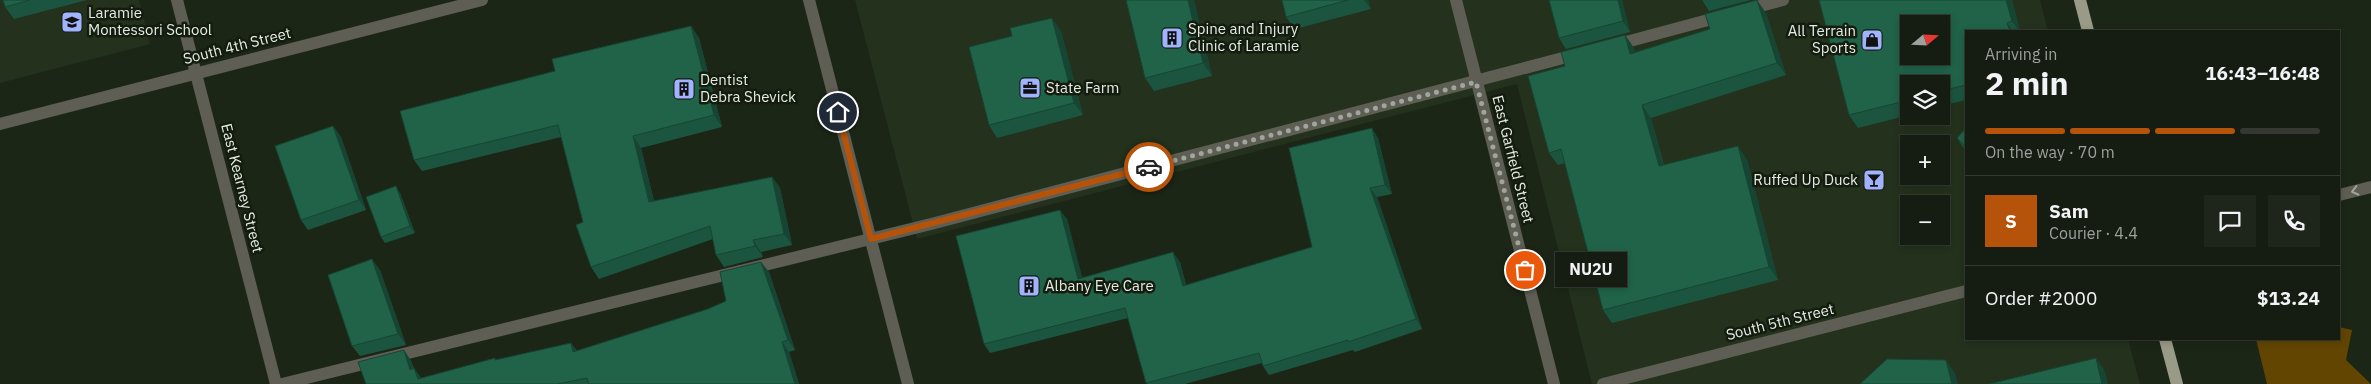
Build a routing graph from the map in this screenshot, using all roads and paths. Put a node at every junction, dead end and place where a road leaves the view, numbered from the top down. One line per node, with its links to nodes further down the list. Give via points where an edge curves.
1 (177, 0): 8 (street, East Kearney Street)
2 (482, 0): 8 (street, South 4th Street)
3 (809, 0): 13 (street)
4 (1456, 0): 9 (street, East Garfield Street)
5 (1783, 0): 9 (street)
6 (2080, 0): 7 (main road)
7 (2088, 30)
8 (196, 73): 10 (street, South 4th Street); 16 (street, East Kearney Street)
9 (1476, 82): 13 (street); 19 (street, East Garfield Street)
10 (0, 124)
11 (2371, 187): 12 (street, one-way to 12)
12 (2340, 196)
13 (871, 239): 17 (street); 18 (street)
14 (1965, 291): 20 (street, South 5th Street)
15 (2165, 340): 21 (main road)
16 (276, 384)
17 (282, 384)
18 (908, 384)
19 (1554, 384)
20 (1603, 384)
21 (2177, 384)

